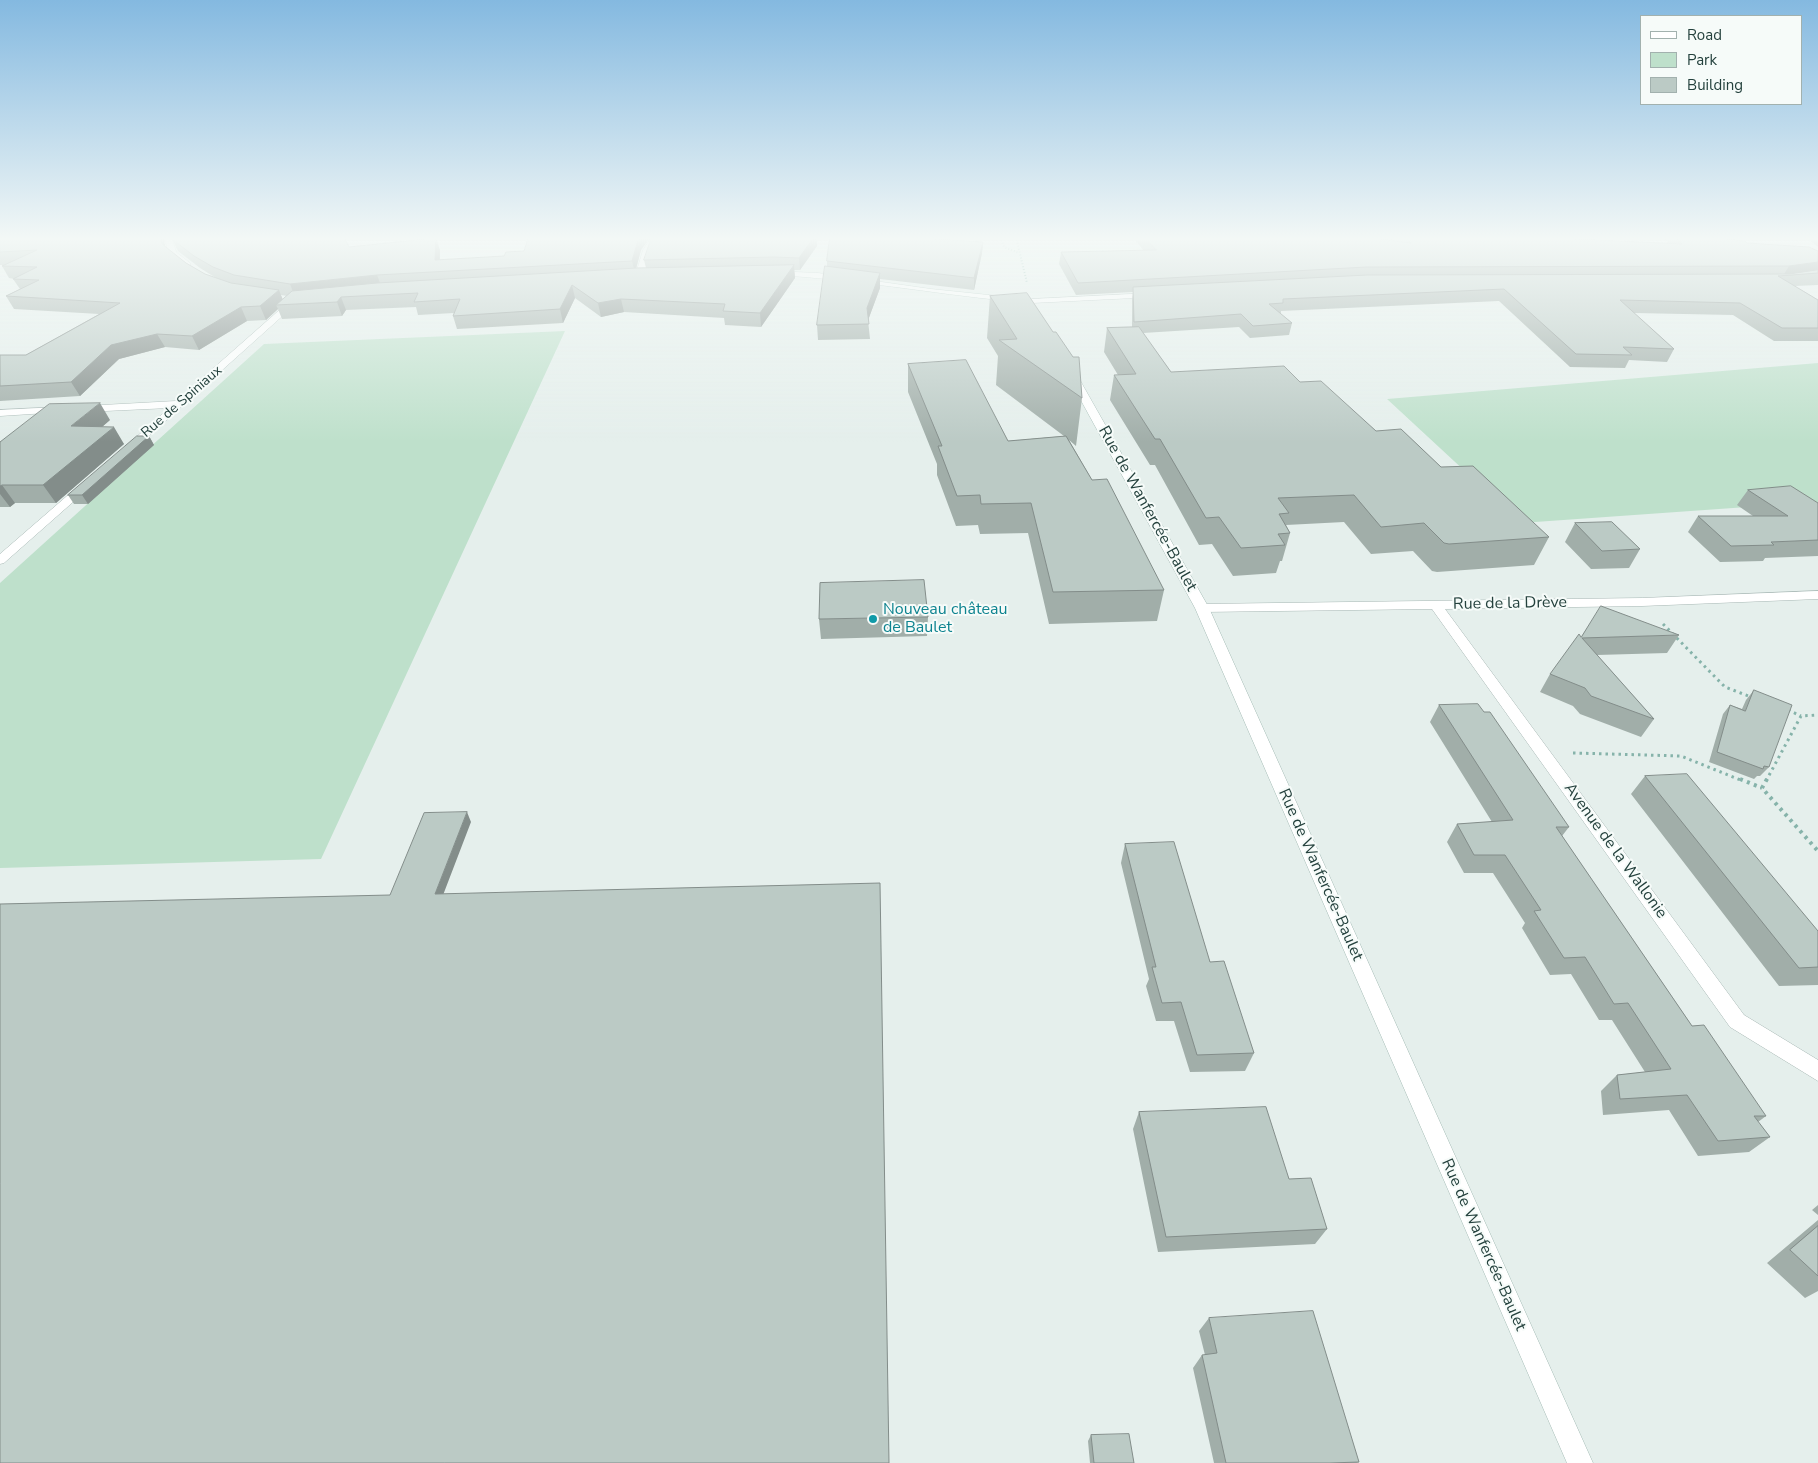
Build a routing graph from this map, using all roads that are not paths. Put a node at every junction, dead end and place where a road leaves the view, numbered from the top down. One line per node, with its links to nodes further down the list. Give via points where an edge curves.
1 (290, 305): 3 (street, Rue de Spiniaux)
2 (1065, 362): 10 (street, Rue de Wanfercée-Baulet)
3 (180, 404): 4 (street); 5 (street, Rue de Spiniaux)
4 (0, 413)
5 (120, 456)
6 (98, 475): 7 (street)
7 (0, 560)
8 (1818, 595): 9 (street, Rue de la Drève)
9 (1436, 605): 10 (street, Rue de la Drève); 11 (street, Avenue de la Wallonie, via 1736,1021)
10 (1202, 608): 12 (street, Rue de Wanfercée-Baulet)
11 (1818, 1071)
12 (1580, 1463)

